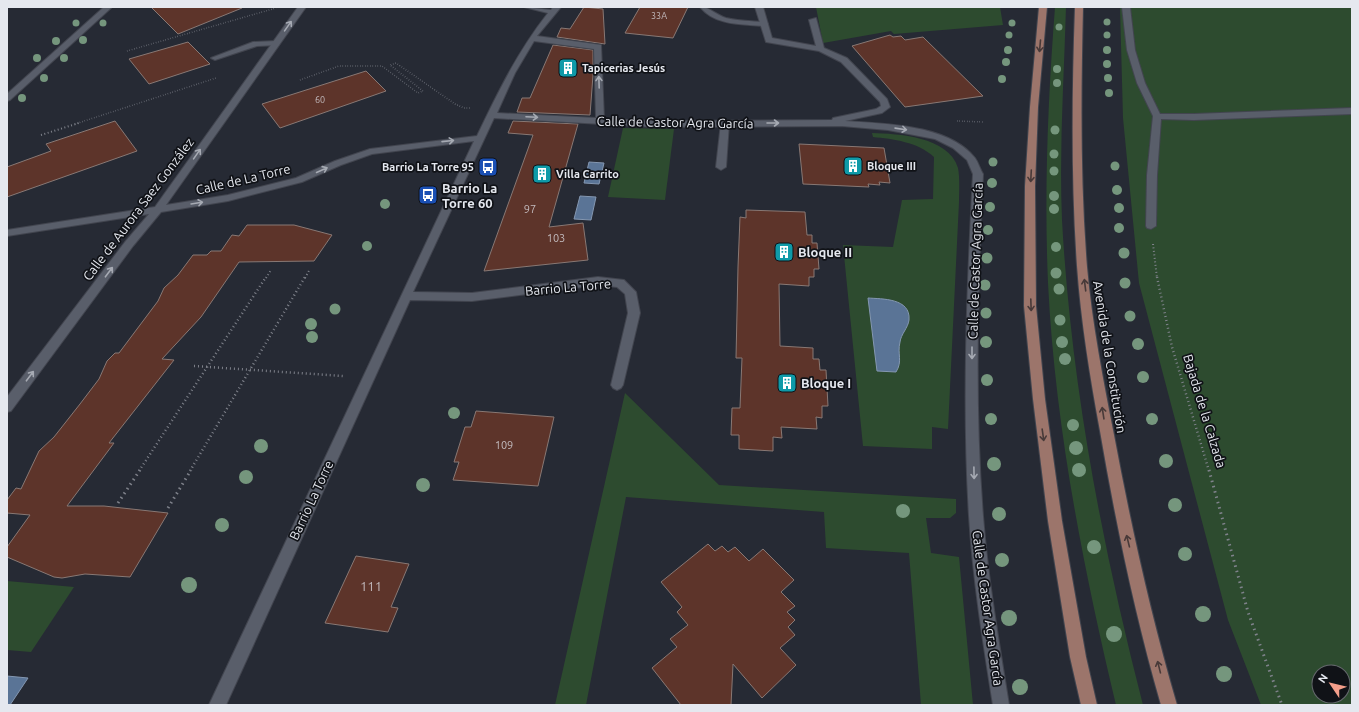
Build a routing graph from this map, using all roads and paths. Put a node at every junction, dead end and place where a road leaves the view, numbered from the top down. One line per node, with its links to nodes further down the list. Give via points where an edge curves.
1 (108, 7): 20 (street)
2 (278, 7): 16 (path)
3 (302, 7): 14 (street, Calle de Aurora Saez González, one-way to 3)
4 (528, 7): 10 (street)
5 (704, 7): 12 (street, via 707,12 722,19)
6 (758, 7): 12 (street)
7 (1043, 7): 47 (main road, one-way to 47, via 1030,186 1030,306 1055,521 1078,657)
8 (1079, 7): 48 (main road, Avenida de la Constitución, one-way to 8, via 1125,531 1090,332 1082,267 1077,116)
9 (1126, 7): 24 (street, via 1131,50 1141,83)
10 (554, 9): 13 (street, Barrio La Torre)
11 (812, 20): 15 (street)
12 (764, 24): 15 (street, via 769,40)
13 (532, 38): 23 (street, Barrio La Torre, via 512,73); 25 (street, one-way to 13, via 598,47)
14 (276, 43): 17 (street, via 256,44); 31 (street, Calle de Aurora Saez González, one-way to 14)
15 (822, 49): 27 (street, via 844,60 884,101 886,107 879,111)
16 (126, 51)
17 (214, 58)
18 (220, 76): 28 (path)
19 (300, 80): 21 (path, via 339,66 382,66 418,93 424,91 390,65 396,63)
20 (7, 98)
21 (455, 104)
22 (1352, 110): 24 (street, via 1194,117)
23 (493, 115): 25 (street, Calle de Castor Agra García, one-way to 25); 29 (street, Barrio La Torre)
24 (1156, 116): 32 (street)
25 (600, 121): 26 (street, Calle de Castor Agra García, via 656,124)
26 (725, 123): 27 (street, Calle de Castor Agra García, one-way to 27); 30 (street)
27 (826, 123): 46 (street, Calle de Castor Agra García, one-way to 46, via 915,131 938,137 956,146 971,159 978,174 972,296 974,482 980,565)
28 (41, 135)
29 (481, 138): 31 (street, Calle de La Torre, one-way to 29, via 228,198 298,180 370,152); 36 (street, Barrio La Torre)
30 (721, 167)
31 (158, 209): 33 (street, Calle de La Torre); 42 (street, Calle de Aurora Saez González, one-way to 31)
32 (1151, 226): 49 (path, Bajada de la Calzada, via 1158,281 1172,347 1198,429 1248,612)
33 (7, 233)
34 (310, 269): 39 (path)
35 (271, 270): 38 (path)
36 (407, 296): 41 (street, Barrio La Torre, via 472,297 598,281 620,283 630,292 634,313); 45 (street, Barrio La Torre)
37 (194, 366): 38 (path)
38 (207, 367): 39 (path); 43 (path)
39 (250, 370): 40 (path); 44 (path)
40 (335, 376)
41 (617, 385)
42 (7, 407)
43 (118, 503)
44 (168, 508)
45 (217, 705)
46 (1001, 705)
47 (1089, 705)
48 (1169, 705)
49 (1282, 705)

